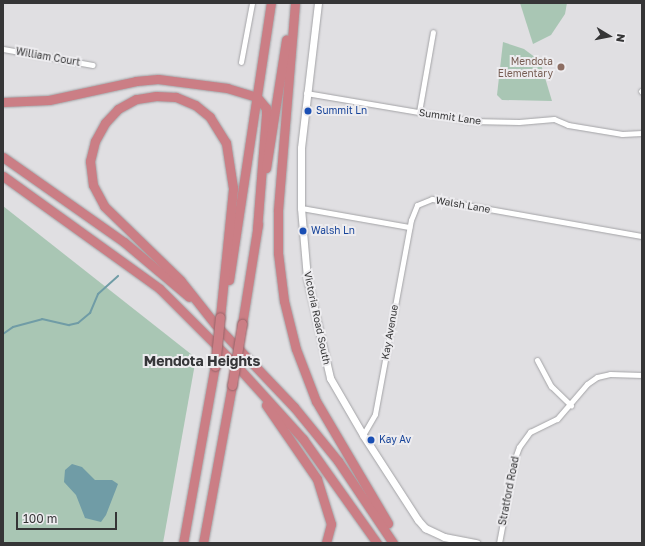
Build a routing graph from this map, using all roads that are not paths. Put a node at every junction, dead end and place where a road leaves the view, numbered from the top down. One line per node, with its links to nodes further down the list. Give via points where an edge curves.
1 (252, 3): 8 (street)
2 (271, 3): 11 (highway)
3 (292, 3): 19 (highway)
4 (295, 3): 33 (highway, via 278,211 278,253 284,302 296,349 316,401)
5 (318, 3): 10 (street, Victoria Road South)
6 (432, 32): 13 (street)
7 (3, 48): 9 (street, William Court)
8 (241, 62)
9 (93, 65)
10 (306, 93): 13 (street, Summit Lane); 17 (street, Victoria Road South, via 301,148)
11 (256, 97): 12 (highway, via 220,87 158,79 136,81 49,100); 19 (highway, via 266,108); 22 (highway)
12 (3, 102)
13 (419, 112): 14 (street, Summit Lane, via 471,121 519,122 554,119 568,125)
14 (642, 133)
15 (3, 157): 21 (highway, via 124,242)
16 (3, 176): 24 (highway, via 160,290)
17 (301, 208): 18 (street); 27 (street, Victoria Road South, via 307,278 330,378)
18 (410, 227): 20 (street, Walsh Lane, via 418,205 432,199); 27 (street, Kay Avenue, via 375,414)
19 (257, 230): 29 (highway, bridge)
20 (642, 236)
21 (200, 307): 22 (highway, via 181,281 104,206 93,185 90,161 95,141 105,123 136,99 176,97 195,105 210,117 226,143 233,188); 32 (highway, via 294,407 338,461)
22 (222, 319): 28 (highway, bridge)
23 (538, 360): 26 (street, via 551,386)
24 (236, 365): 30 (highway, via 317,479 331,524); 31 (highway, via 303,439)
25 (642, 375): 26 (street, Stratford Road, via 610,374 597,377 587,384)
26 (571, 405): 35 (street, Stratford Road, via 557,419 530,432 519,447)
27 (363, 435): 34 (street, Victoria Road South, via 425,528 444,537)
28 (183, 543)
29 (203, 543)
30 (326, 543)
31 (376, 543)
32 (393, 543)
33 (399, 543)
34 (476, 543)
35 (499, 543)

